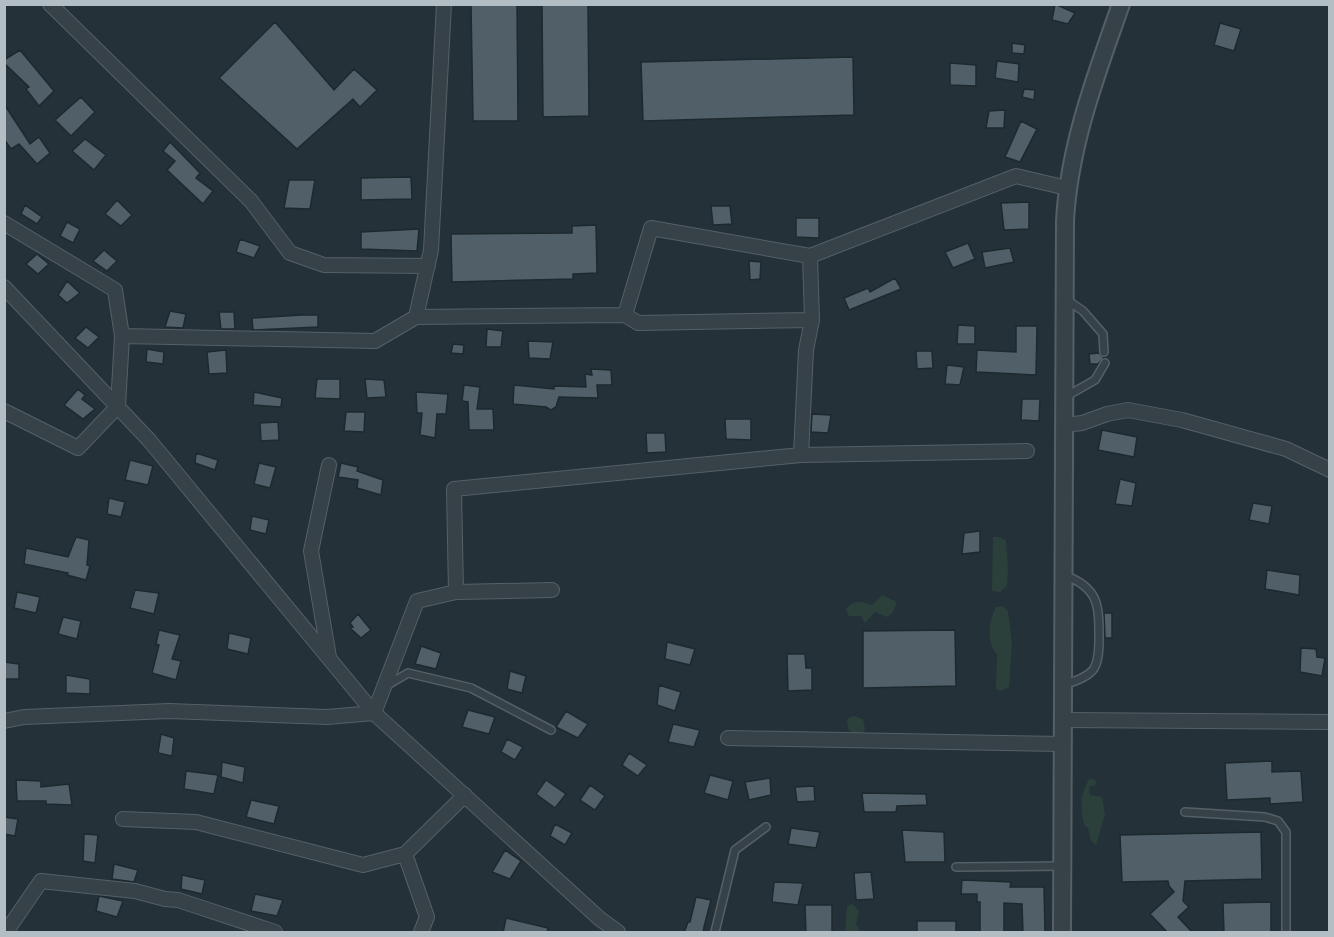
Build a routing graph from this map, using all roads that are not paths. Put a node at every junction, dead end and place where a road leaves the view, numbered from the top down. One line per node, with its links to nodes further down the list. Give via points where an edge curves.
1 (50, 4): 7 (street, via 251,201 290,253 324,266)
2 (444, 4): 7 (street)
3 (1121, 4): 4 (street, via 1077,141)
4 (1067, 188): 6 (street, via 1016,176); 9 (street)
5 (4, 223): 13 (street, via 115,291)
6 (810, 256): 10 (street, via 651,228); 12 (street)
7 (428, 266): 11 (street)
8 (4, 287): 17 (street)
9 (1064, 298): 14 (lane, via 1083,311 1102,334); 16 (street)
10 (625, 315): 11 (street); 12 (street, via 638,323)
11 (416, 317): 13 (street, via 375,341)
12 (812, 320): 21 (street, via 806,350)
13 (122, 336): 17 (street)
14 (1104, 352)
15 (1105, 363): 16 (lane, via 1095,380)
16 (1064, 397): 19 (street)
17 (118, 406): 18 (street, via 78,448); 27 (street)
18 (4, 411)
19 (1064, 425): 23 (street, via 1128,410 1182,420 1286,449); 24 (street)
20 (1027, 451): 21 (street)
21 (801, 455): 26 (street, via 454,489)
22 (329, 465): 27 (street, via 310,551)
23 (1329, 470)
24 (1064, 575): 28 (street); 28 (lane, via 1090,592 1099,609 1100,650 1093,669)
25 (552, 590): 26 (street)
26 (456, 592): 29 (street, via 417,601)
27 (329, 659): 29 (street)
28 (1064, 685): 30 (street)
29 (374, 713): 31 (street, via 327,717 169,711); 33 (lane, via 385,686 408,673 471,688); 36 (street)
30 (1063, 720): 32 (street); 35 (street)
31 (4, 721)
32 (1329, 722)
33 (550, 730)
34 (728, 738): 35 (street)
35 (1063, 744): 41 (street)
36 (465, 795): 40 (street); 46 (street)
37 (1185, 812): 49 (lane, via 1278,821 1286,832)
38 (123, 819): 40 (street, via 196,822 363,865)
39 (766, 827): 47 (lane, via 735,850)
40 (405, 854): 45 (street, via 427,917)
41 (1062, 866): 42 (lane); 48 (street)
42 (956, 867)
43 (6, 933): 44 (street, via 41,881 135,891 178,900)
44 (275, 933)
45 (421, 933)
46 (618, 933)
47 (715, 933)
48 (1062, 933)
49 (1286, 933)

